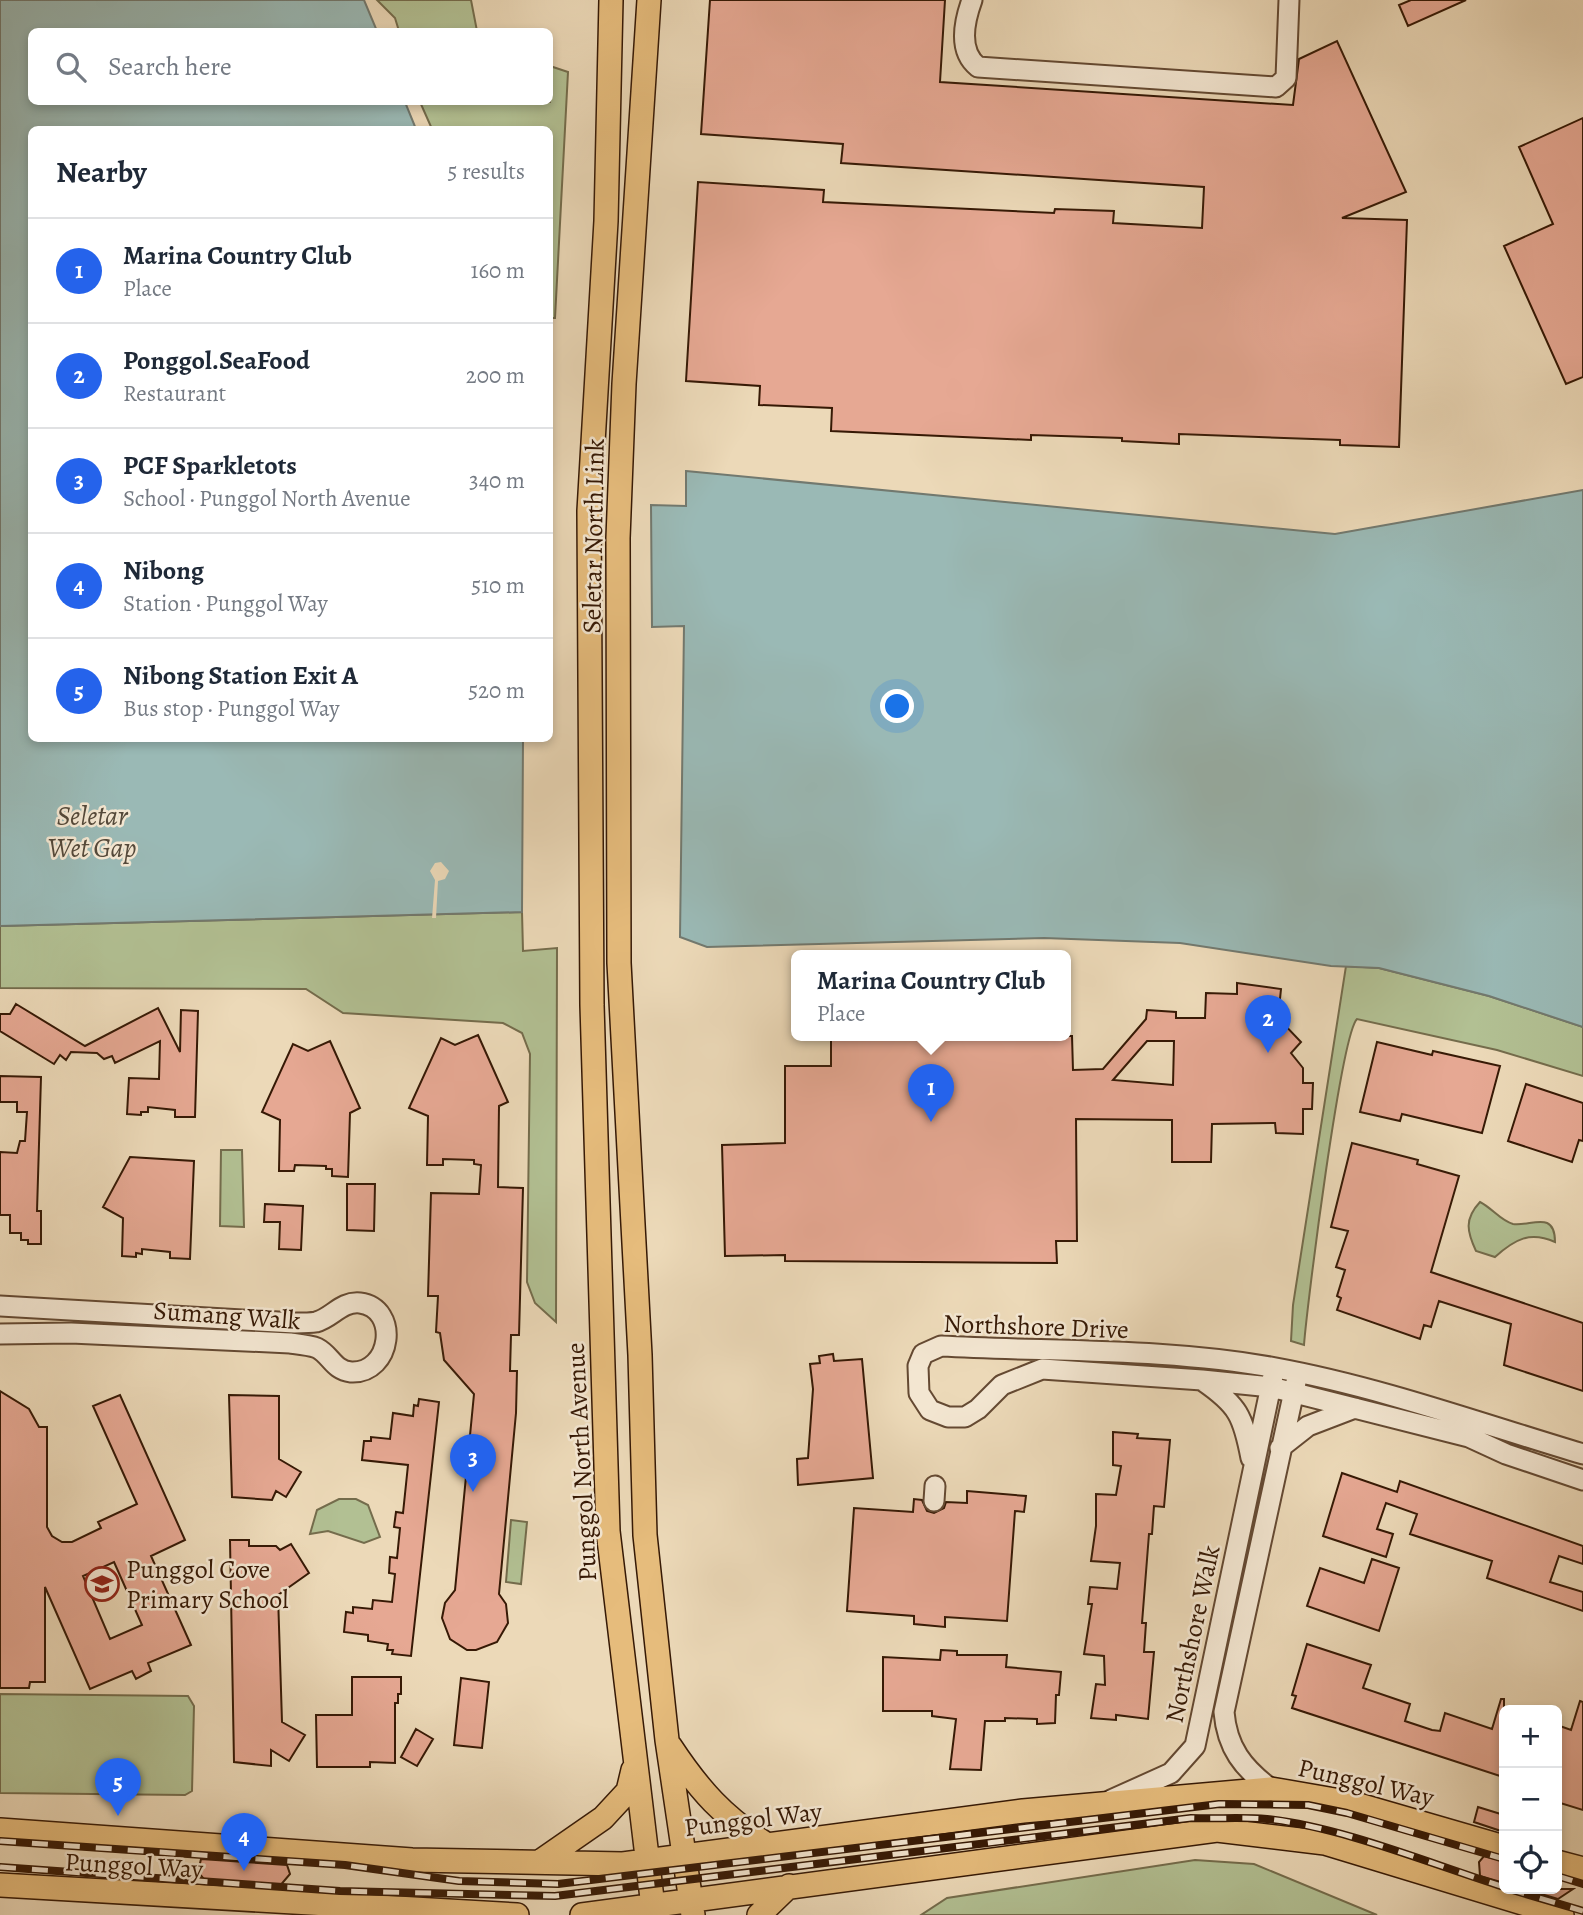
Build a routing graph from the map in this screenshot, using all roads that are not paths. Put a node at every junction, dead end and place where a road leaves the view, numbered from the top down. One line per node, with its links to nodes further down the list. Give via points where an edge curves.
1 (611, 0): 5 (main road, Seletar North Link, via 606,221 589,511)
2 (649, 0): 18 (main road, Seletar North Link, via 618,538 619,963 645,1535)
3 (972, 0): 4 (street, via 965,41 966,51 978,67 1276,87 1286,78)
4 (1289, 0)
5 (592, 1005): 19 (main road, Punggol North Avenue, via 608,1531)
6 (0, 1306): 7 (street, Sumang Walk, via 295,1323 318,1322 336,1308 361,1303 384,1322 388,1338 377,1363 352,1372 339,1369 317,1348 290,1343)
7 (0, 1334)
8 (1298, 1373): 9 (street, Northshore Drive); 11 (street, Northshore Walk); 13 (street, Northshore Drive)
9 (1273, 1377): 10 (street, Northshore Drive); 10 (street, Northshore Drive, via 1203,1358 941,1346 923,1354 916,1380 930,1410 959,1419 978,1409 1004,1383 1042,1369); 11 (street, Northshore Drive); 16 (street, Northshore Walk)
10 (1202, 1380): 16 (street, Northshore Walk, via 1239,1411)
11 (1293, 1392): 12 (street, Northshore Drive); 14 (street, Northshore Walk)
12 (1355, 1408): 13 (street, Northshore Drive); 14 (street, via 1308,1426)
13 (1470, 1429): 15 (street, Northshore Drive); 17 (street, Northshore Drive, via 1506,1454)
14 (1280, 1448): 20 (street, Northshore Walk, via 1224,1713 1233,1751)
15 (1583, 1454)
16 (1254, 1470): 21 (street, Northshore Walk, via 1195,1746 1171,1773)
17 (1583, 1479)
18 (667, 1740): 23 (main road, via 697,1787 720,1811); 25 (main road)
19 (635, 1756): 26 (main road, via 628,1791 603,1818); 27 (main road, Punggol North Avenue)
20 (1270, 1789): 21 (main road, Punggol Way); 24 (main road, Punggol Way, via 1352,1803)
21 (1107, 1802): 23 (main road, Punggol Way)
22 (0, 1830): 26 (main road, Punggol Way, via 412,1860)
23 (769, 1846): 25 (main road, Punggol Way)
24 (1499, 1846)
25 (683, 1856): 27 (main road, Punggol Way); 32 (main road)
26 (541, 1861): 27 (main road, Punggol Way)
27 (646, 1861): 33 (main road, Punggol North Avenue)
28 (1562, 1863): 29 (main road)
29 (1583, 1869)
30 (0, 1885): 34 (main road, Punggol Way)
31 (789, 1886): 32 (main road); 36 (main road); 37 (main road, via 1217,1830 1325,1843)
32 (692, 1908): 33 (main road)
33 (654, 1911): 35 (main road)
34 (517, 1915)
35 (582, 1915)
36 (759, 1915)
37 (1562, 1915)

